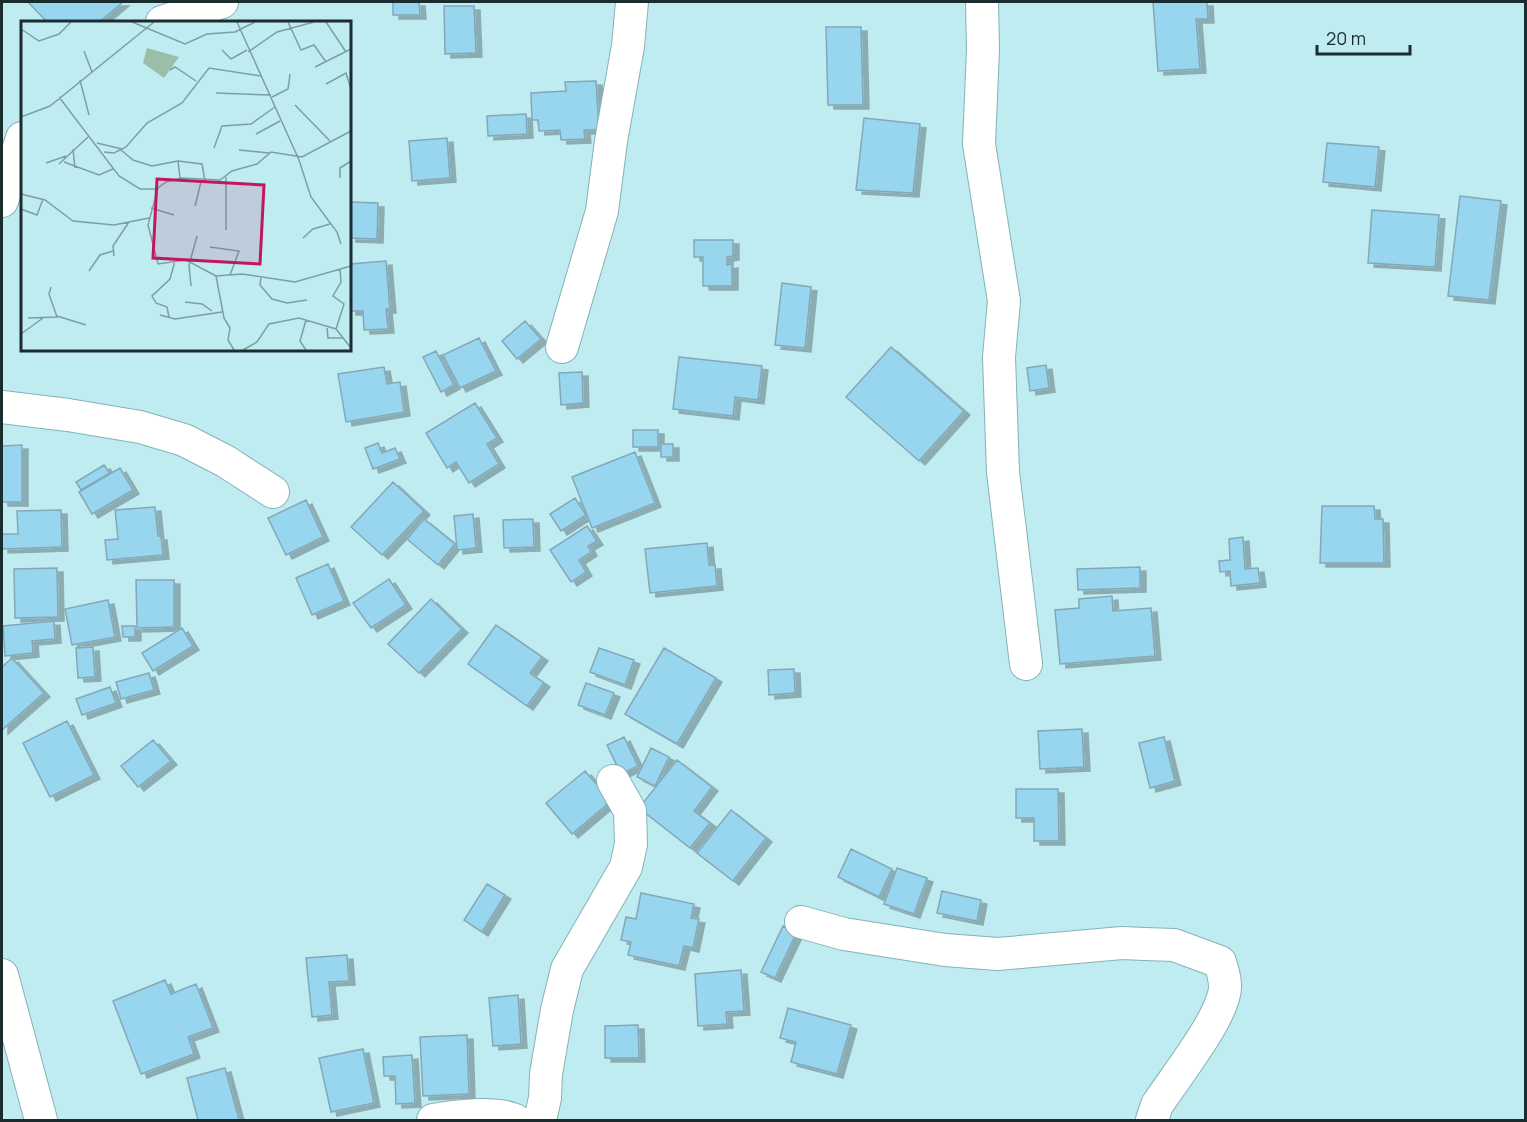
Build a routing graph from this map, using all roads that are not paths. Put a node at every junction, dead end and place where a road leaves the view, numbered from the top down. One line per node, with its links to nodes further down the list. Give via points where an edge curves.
1 (222, 2): 4 (street)
2 (632, 2): 9 (street, via 602,212)
3 (982, 2): 12 (street, via 980,144 1004,301 999,357 1003,472)
4 (165, 21)
5 (21, 132): 7 (street)
6 (21, 141): 8 (street)
7 (2, 145)
8 (2, 201)
9 (562, 347)
10 (2, 407): 11 (street, via 140,427 184,440)
11 (273, 492)
12 (1026, 664)
13 (613, 780): 19 (street, via 630,811 631,844 626,867 567,969)
14 (801, 922): 20 (street, via 843,934 945,950 998,954 1122,943 1174,945 1220,962 1225,993 1213,1019 1157,1105)
15 (2, 975): 16 (street)
16 (41, 1120)
17 (433, 1120): 18 (street, via 482,1115)
18 (515, 1120)
19 (540, 1120)
20 (1152, 1120)

